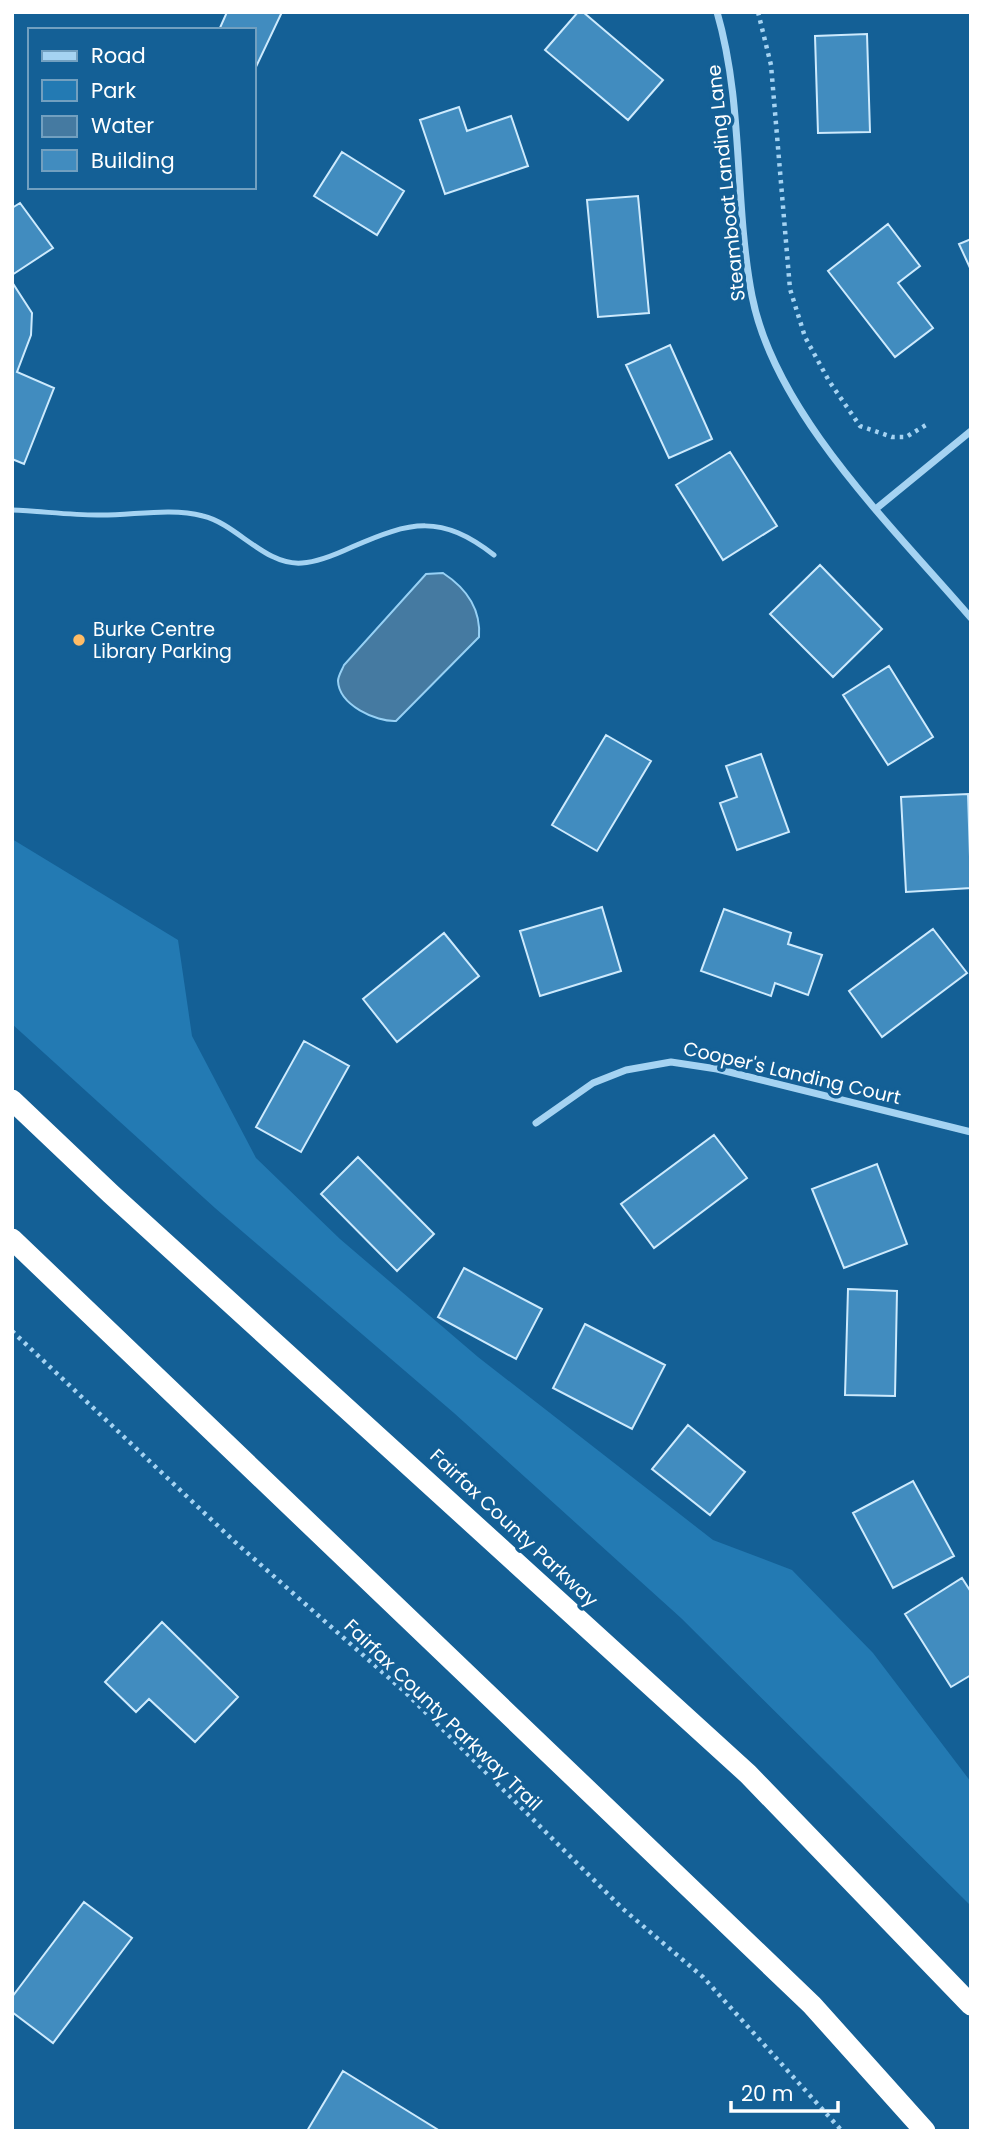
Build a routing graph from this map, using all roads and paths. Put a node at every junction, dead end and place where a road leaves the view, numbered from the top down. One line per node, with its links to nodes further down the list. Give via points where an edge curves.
1 (716, 12): 5 (street, Steamboat Landing Lane, via 728,52 748,267 762,333 807,419)
2 (758, 12): 3 (path, via 771,65 790,289 805,337 860,426 892,438 906,437)
3 (926, 425)
4 (971, 431): 5 (street)
5 (877, 508): 8 (street, Steamboat Landing Lane)
6 (12, 510): 7 (lane, via 204,516 273,557 301,564 405,528 436,524 468,535)
7 (494, 555)
8 (971, 618)
9 (12, 1100): 14 (highway, Fairfax County Parkway, via 748,1773)
10 (536, 1123): 11 (street, Cooper's Landing Court, via 593,1083 625,1070 671,1062 717,1069)
11 (971, 1132)
12 (12, 1239): 16 (highway, via 812,2005)
13 (12, 1331): 15 (path, Fairfax County Parkway Trail, via 235,1542 406,1693 623,1909 703,1977)
14 (971, 2005)
15 (842, 2131)
16 (925, 2131)

